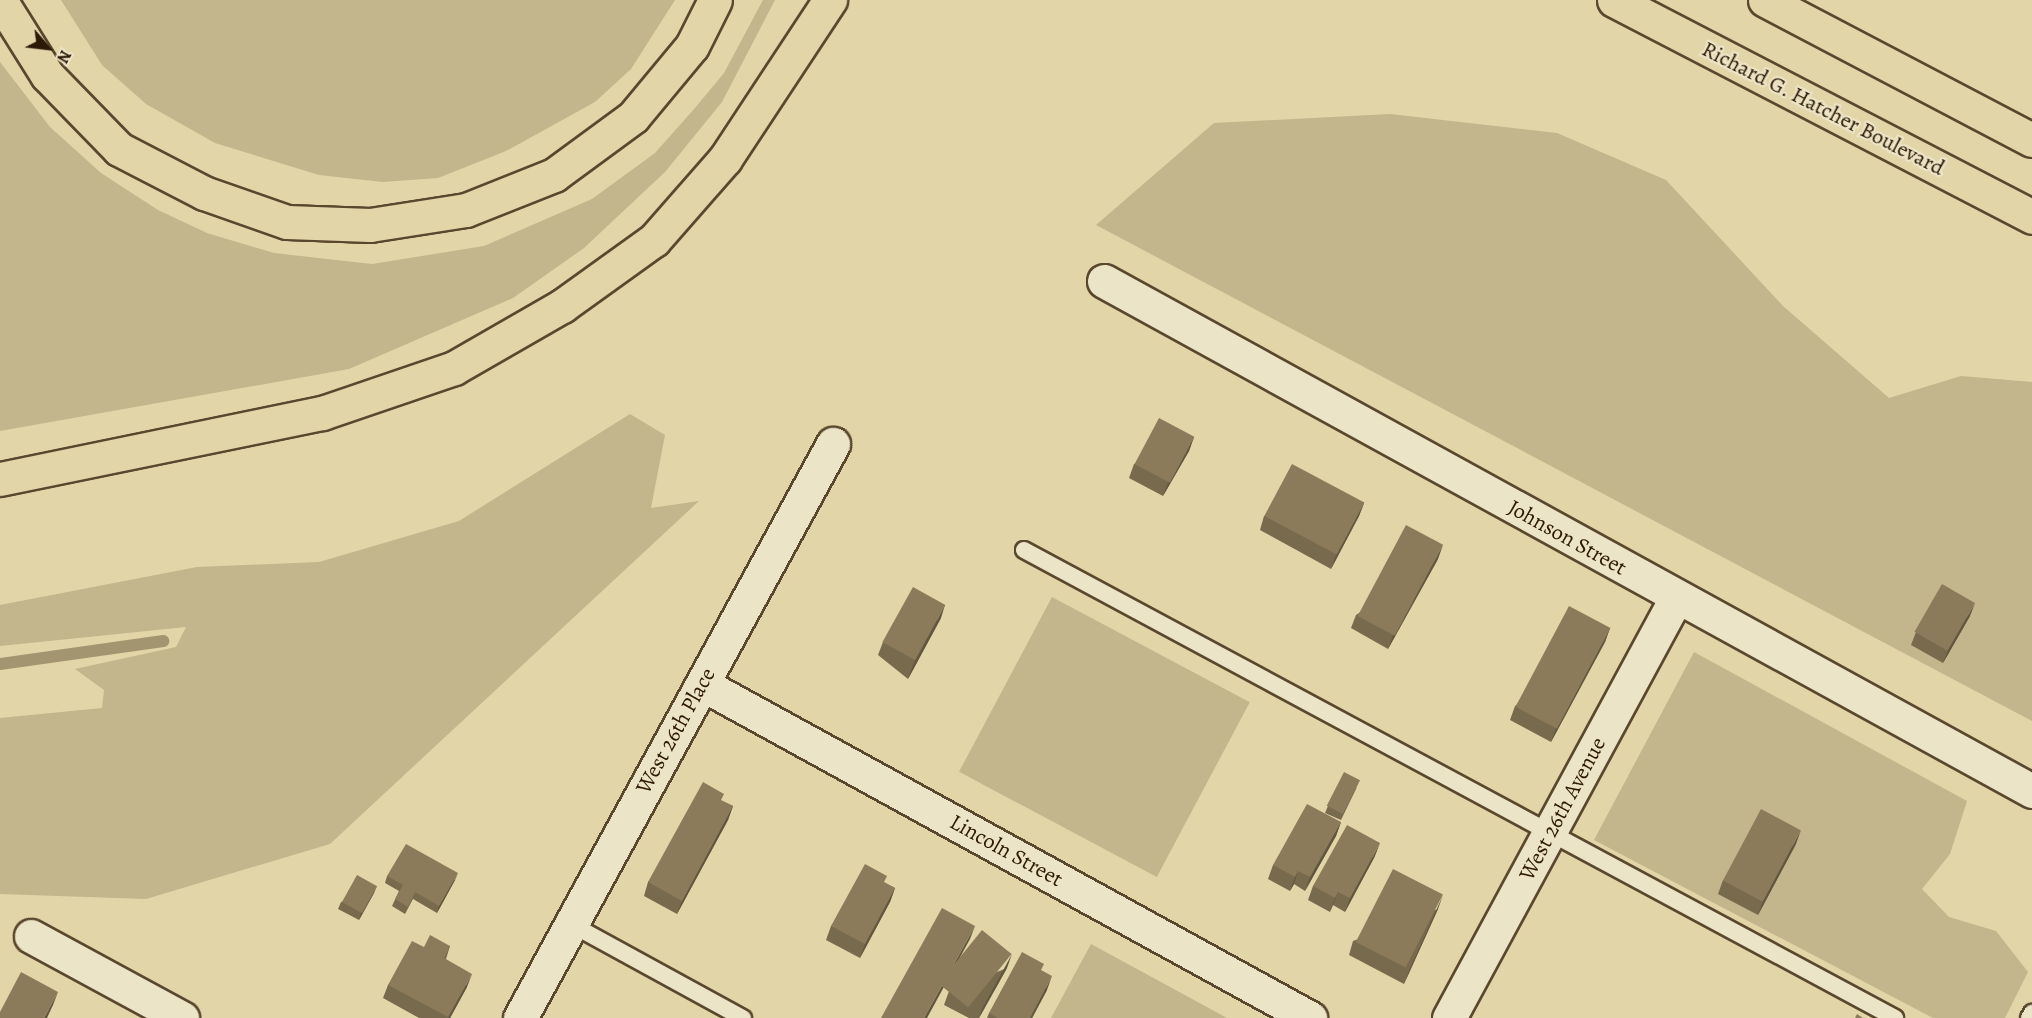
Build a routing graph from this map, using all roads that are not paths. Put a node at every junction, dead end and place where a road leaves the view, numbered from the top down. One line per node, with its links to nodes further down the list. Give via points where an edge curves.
1 (0, 0): 2 (main road, via 47,75 119,149 204,193 287,222 370,225 466,210 554,175 633,117 692,46)
2 (715, 0)
3 (817, 0): 7 (main road)
4 (830, 0): 7 (main road)
5 (1614, 0): 9 (main road, Richard G. Hatcher Boulevard)
6 (1765, 0): 8 (main road)
7 (789, 56): 12 (main road, via 725,159 654,240 562,306 454,368 322,413)
8 (2032, 140)
9 (2032, 217)
10 (1104, 281): 14 (street, Johnson Street)
11 (833, 444): 15 (street, West 26th Place)
12 (0, 479)
13 (1024, 550): 17 (lane)
14 (1676, 599): 16 (street, Johnson Street, via 1797,657); 17 (street, West 26th Avenue)
15 (702, 684): 18 (street, West 26th Place); 24 (street, Lincoln Street)
16 (2032, 791)
17 (1549, 835): 25 (street, West 26th Avenue); 26 (lane)
18 (571, 924): 22 (street, West 26th Place); 23 (lane)
19 (31, 936): 21 (street)
20 (2032, 1013): 27 (lane)
21 (182, 1018)
22 (520, 1018)
23 (743, 1018)
24 (1310, 1018)
25 (1449, 1018)
26 (1894, 1018)
27 (2029, 1018)

